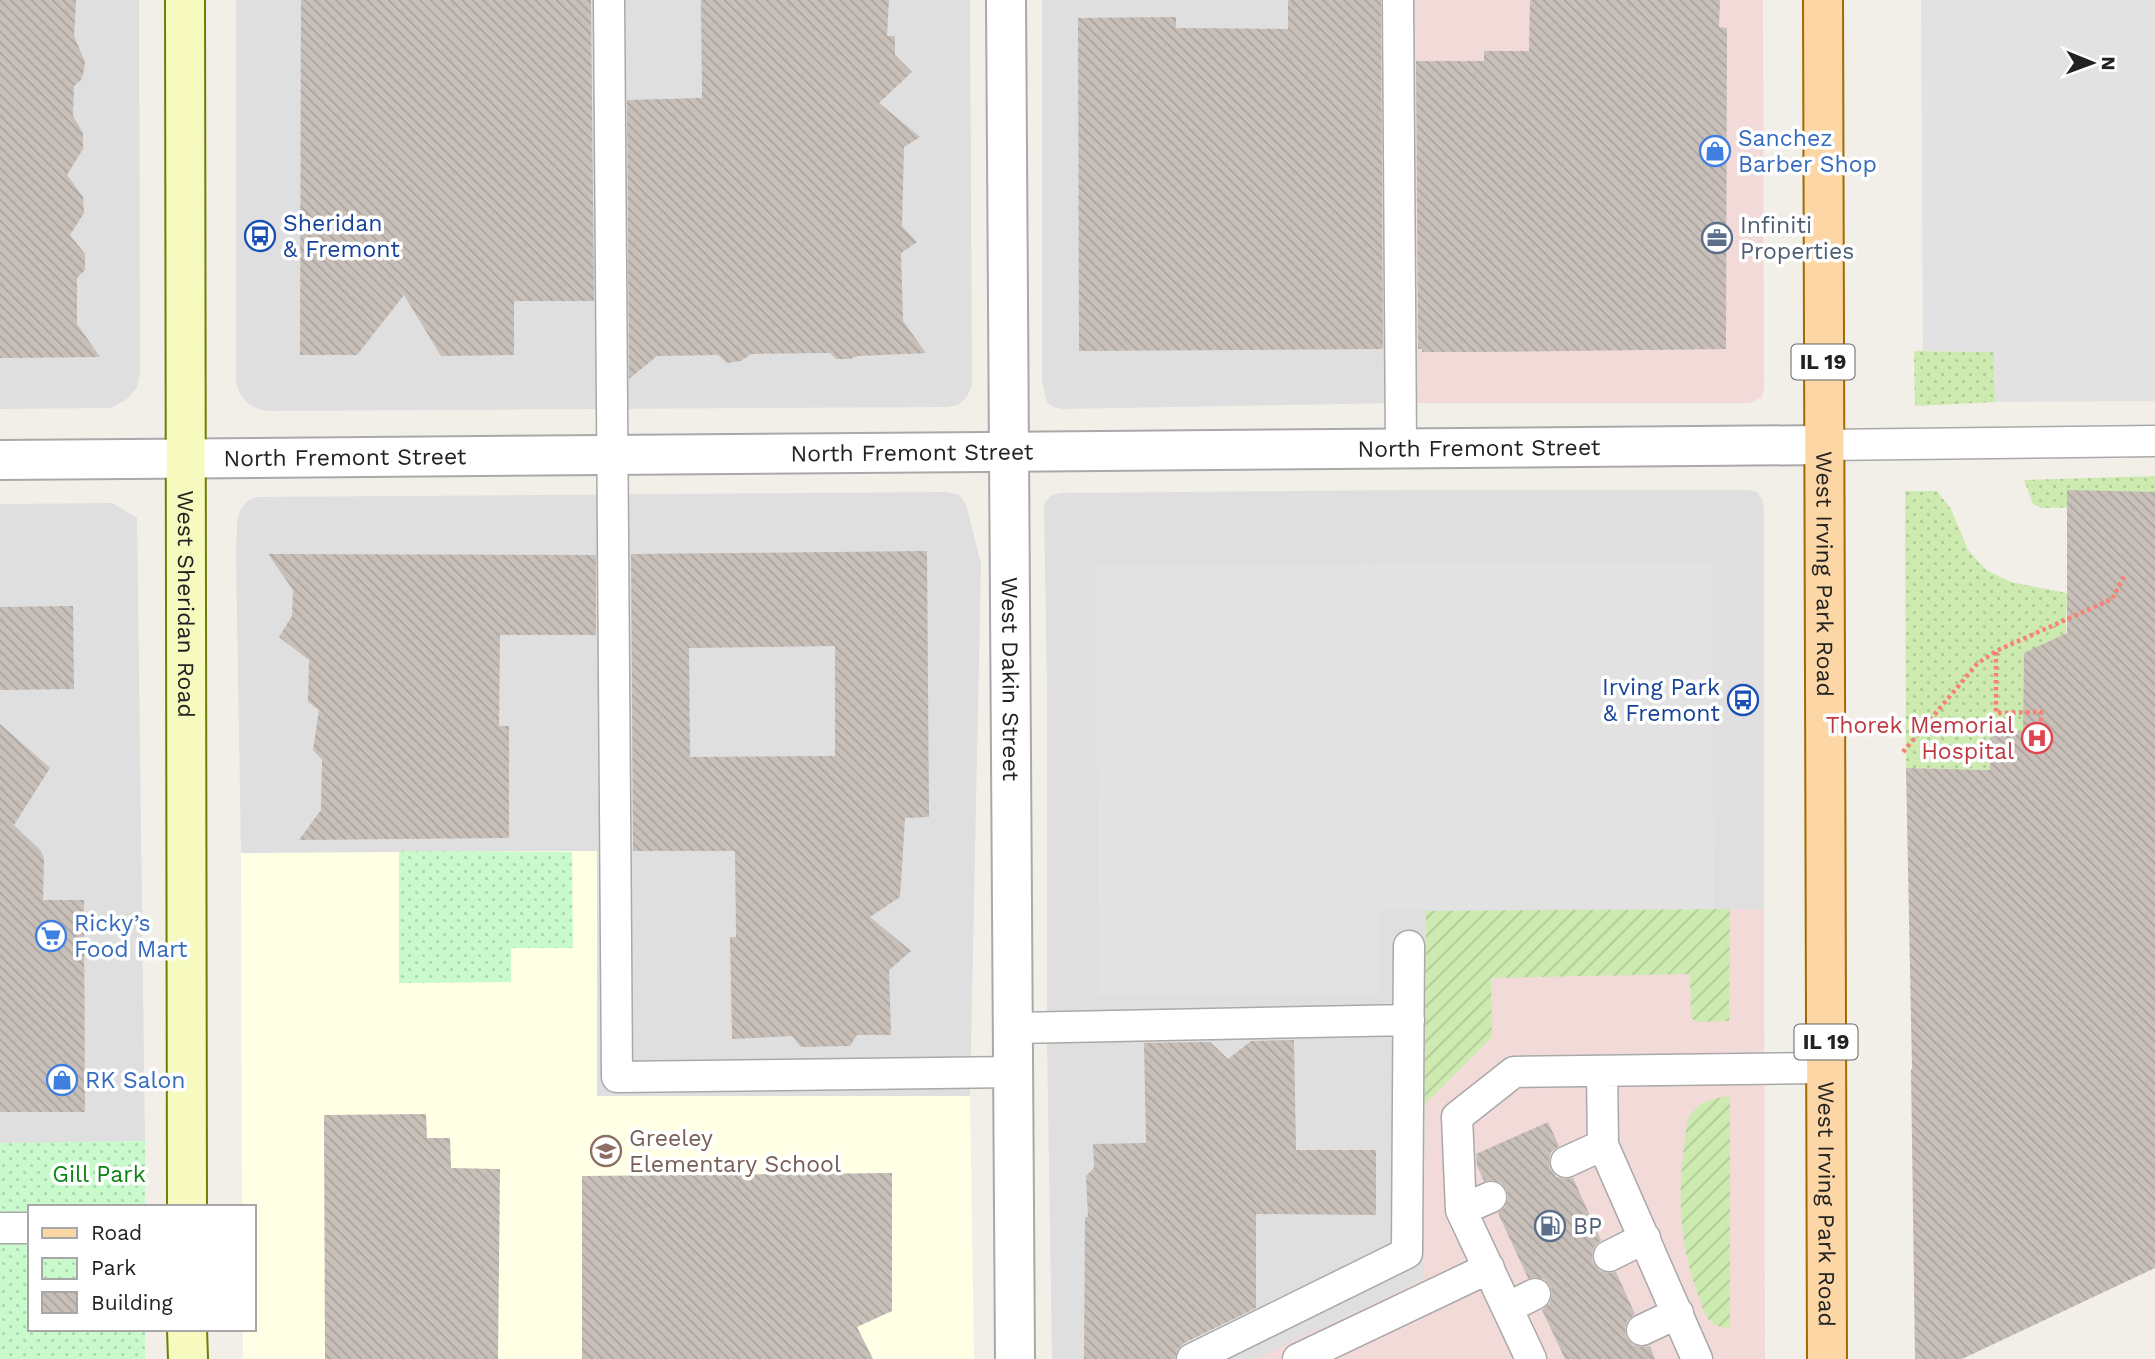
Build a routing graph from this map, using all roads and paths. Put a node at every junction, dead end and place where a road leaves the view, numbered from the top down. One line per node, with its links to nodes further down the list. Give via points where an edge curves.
1 (185, 0): 11 (street, West Sheridan Road)
2 (609, 0): 10 (lane)
3 (1006, 0): 9 (street, West Dakin Street)
4 (1398, 0): 8 (lane)
5 (1823, 0): 7 (main road, West Irving Park Road / IL 19)
6 (2155, 441): 7 (lane)
7 (1824, 445): 8 (street, North Fremont Street); 20 (main road, West Irving Park Road / IL 19)
8 (1401, 449): 9 (street, North Fremont Street)
9 (1009, 452): 10 (street, North Fremont Street); 19 (street, West Dakin Street)
10 (612, 455): 11 (street, North Fremont Street); 22 (lane, via 617,1077)
11 (186, 458): 12 (street, North Fremont Street); 26 (street, West Sheridan Road)
12 (0, 460)
13 (2125, 575): 14 (path, via 2112,599)
14 (1996, 651): 15 (path, via 1996,713 2041,712); 16 (path, via 1977,664)
15 (2041, 741)
16 (1903, 752)
17 (1409, 946): 18 (lane)
18 (1409, 1020): 19 (lane); 40 (lane, via 1407,1252)
19 (1013, 1028): 22 (street, West Dakin Street)
20 (1826, 1069): 21 (lane); 44 (main road, West Irving Park Road / IL 19)
21 (1602, 1071): 23 (lane); 27 (lane, via 1514,1072 1457,1117)
22 (1013, 1072): 39 (street, West Dakin Street)
23 (1603, 1145): 24 (lane); 30 (lane)
24 (1566, 1162)
25 (1491, 1197): 27 (lane)
26 (187, 1205)
27 (1461, 1210): 32 (lane)
28 (0, 1228): 29 (lane)
29 (28, 1228)
30 (1645, 1238): 31 (lane); 35 (lane)
31 (1608, 1256)
32 (1489, 1268): 34 (lane); 41 (lane)
33 (1535, 1294): 34 (lane)
34 (1507, 1308): 42 (lane)
35 (1678, 1313): 36 (lane); 43 (lane)
36 (1642, 1330)
37 (187, 1331): 38 (street)
38 (188, 1359)
39 (1015, 1359)
40 (1192, 1359)
41 (1298, 1359)
42 (1531, 1359)
43 (1698, 1359)
44 (1827, 1359)

